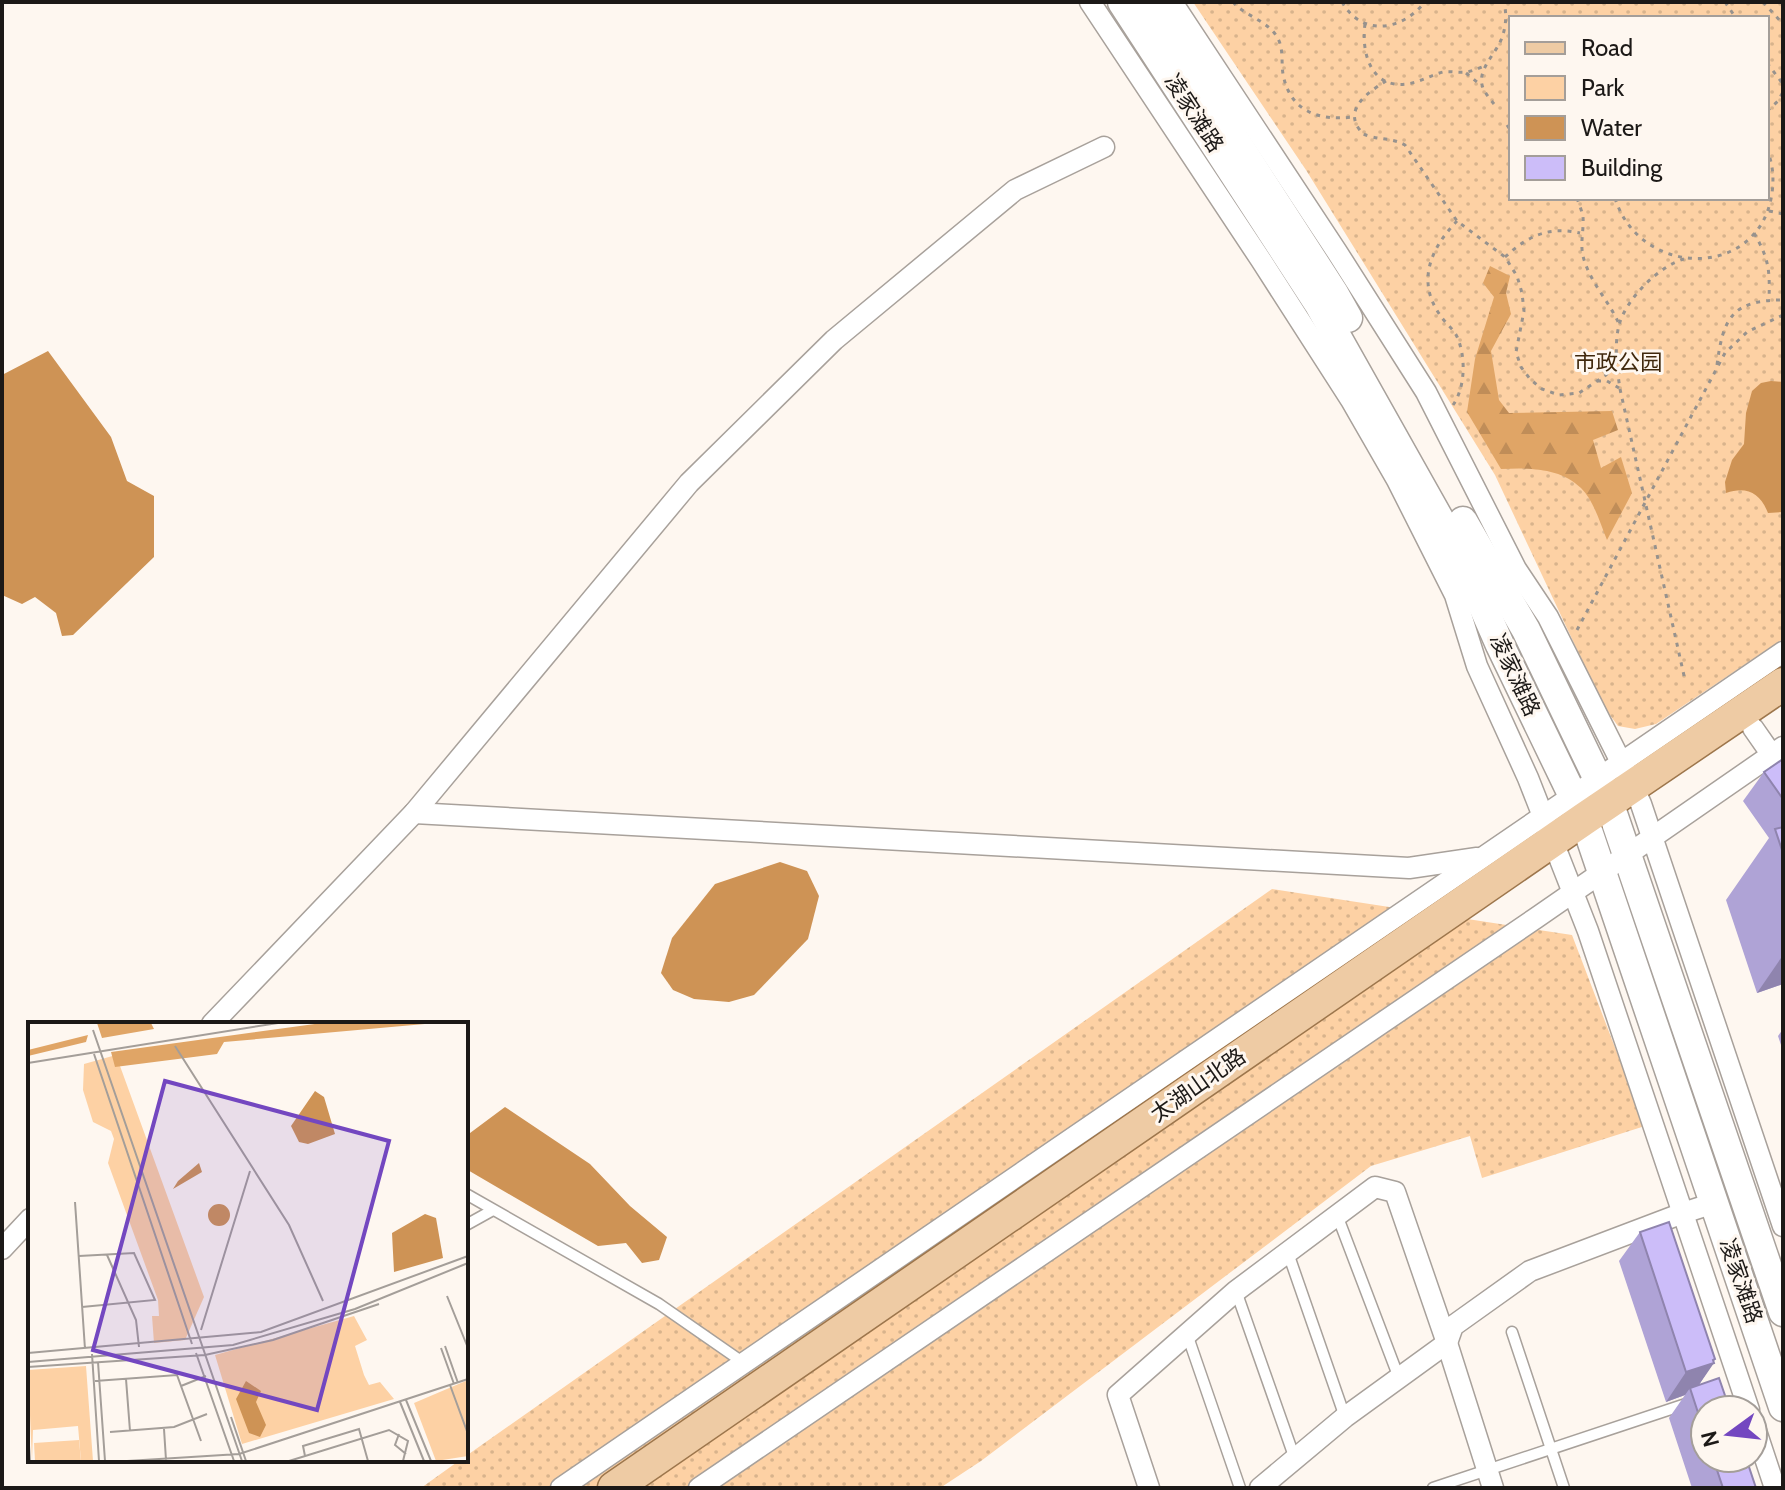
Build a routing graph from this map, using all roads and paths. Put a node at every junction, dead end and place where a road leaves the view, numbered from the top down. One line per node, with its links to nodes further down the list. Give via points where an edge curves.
1 (1090, 2): 57 (street, via 1278,286 1397,480 1455,595 1477,666)
2 (1122, 2): 54 (main road, 凌家滩路, via 1318,303 1463,561 1500,645)
3 (1146, 2): 54 (main road, 凌家滩路, via 1334,293 1526,630)
4 (1172, 2): 47 (street, via 1426,392 1516,569)
5 (1233, 2): 21 (path, via 1277,37 1288,90 1300,106 1316,116)
6 (1342, 2): 10 (path)
7 (1504, 2): 12 (path, via 1506,26)
8 (1763, 2): 11 (path)
9 (1424, 3): 10 (path, via 1408,19)
10 (1365, 24): 15 (path, via 1364,53)
11 (1783, 24)
12 (1485, 66): 14 (path); 17 (path)
13 (1769, 66): 16 (path)
14 (1465, 72): 15 (path, via 1446,71 1411,84); 17 (path)
15 (1386, 81): 21 (path, via 1364,97)
16 (1783, 84)
17 (1482, 86): 19 (path)
18 (1783, 92): 20 (path)
19 (1494, 104)
20 (1769, 109)
21 (1353, 117): 30 (path, via 1363,134 1405,145)
22 (1507, 125): 23 (path)
23 (1509, 128)
24 (1104, 147): 55 (street, via 1015,190 834,340 689,483)
25 (1769, 157): 28 (path, via 1774,174)
26 (1578, 200): 31 (path)
27 (1616, 200): 34 (path, via 1637,236)
28 (1769, 211): 29 (path); 32 (path)
29 (1783, 214)
30 (1457, 221): 33 (path); 45 (path, via 1435,247 1428,268 1434,305 1458,337 1462,356 1459,396)
31 (1581, 233): 33 (path, via 1542,233); 37 (path, via 1583,256)
32 (1754, 233): 34 (path, via 1731,251); 35 (path, via 1767,255)
33 (1505, 257): 43 (path, via 1522,293 1516,352 1521,367 1542,389 1559,395 1579,393)
34 (1684, 259): 38 (path, via 1644,284)
35 (1769, 300): 36 (path); 42 (path, via 1730,316 1720,337)
36 (1783, 300)
37 (1613, 309): 38 (path); 40 (path)
38 (1627, 310): 40 (path)
39 (1783, 315): 42 (path, via 1747,332)
40 (1619, 324): 41 (path)
41 (1616, 362): 43 (path); 44 (path)
42 (1717, 368): 46 (path)
43 (1597, 381): 44 (path)
44 (1620, 389): 46 (path)
45 (1451, 408)
46 (1645, 502): 47 (path); 49 (path)
47 (1565, 652): 54 (street)
48 (1783, 652): 54 (street)
49 (1685, 680)
50 (1783, 684): 54 (main road, 太湖山北路)
51 (1783, 708): 52 (main road, 太湖山北路)
52 (1753, 728): 53 (street); 54 (main road, 太湖山北路)
53 (1779, 757): 56 (street)
54 (1607, 801): 56 (street); 57 (main road, 太湖山北路); 57 (street); 58 (main road, 凌家滩路); 60 (main road, 凌家滩路)
55 (414, 813): 59 (street, via 1409,868); 62 (street)
56 (1652, 838): 58 (street); 70 (street)
57 (1551, 839): 59 (street); 61 (street); 89 (main road, 太湖山北路); 90 (main road, 太湖山北路)
58 (1627, 854): 60 (street); 74 (main road, 凌家滩路)
59 (1485, 856): 78 (street)
60 (1602, 872): 61 (street); 64 (main road, 凌家滩路)
61 (1572, 892): 66 (street); 91 (street)
62 (221, 1021)
63 (468, 1195): 65 (lane)
64 (1714, 1203): 66 (street); 82 (main road, 凌家滩路)
65 (493, 1210): 69 (lane); 78 (lane, via 659,1304)
66 (1683, 1213): 77 (street, via 1530,1271 1453,1326); 80 (street)
67 (1337, 1215): 72 (street); 77 (street, via 1375,1187 1395,1192); 79 (lane)
68 (28, 1221): 71 (street)
69 (468, 1224)
70 (1783, 1226)
71 (2, 1249)
72 (1287, 1252): 73 (street); 83 (lane)
73 (1236, 1291): 76 (street); 85 (lane)
74 (1783, 1312)
75 (1512, 1332): 84 (lane)
76 (1187, 1334): 92 (street, via 1118,1395); 93 (lane)
77 (1447, 1343): 79 (street); 87 (street)
78 (744, 1363): 88 (street)
79 (1399, 1378): 83 (street)
80 (1737, 1394)
81 (1689, 1403): 84 (lane)
82 (1783, 1407)
83 (1345, 1417): 85 (street)
84 (1551, 1449): 87 (lane); 96 (lane)
85 (1295, 1459): 94 (street)
86 (1775, 1463): 97 (street)
87 (1490, 1479): 95 (lane)
88 (561, 1488)
89 (614, 1488)
90 (649, 1488)
91 (699, 1488)
92 (1149, 1488)
93 (1240, 1488)
94 (1260, 1488)
95 (1433, 1488)
96 (1564, 1488)
97 (1775, 1488)

